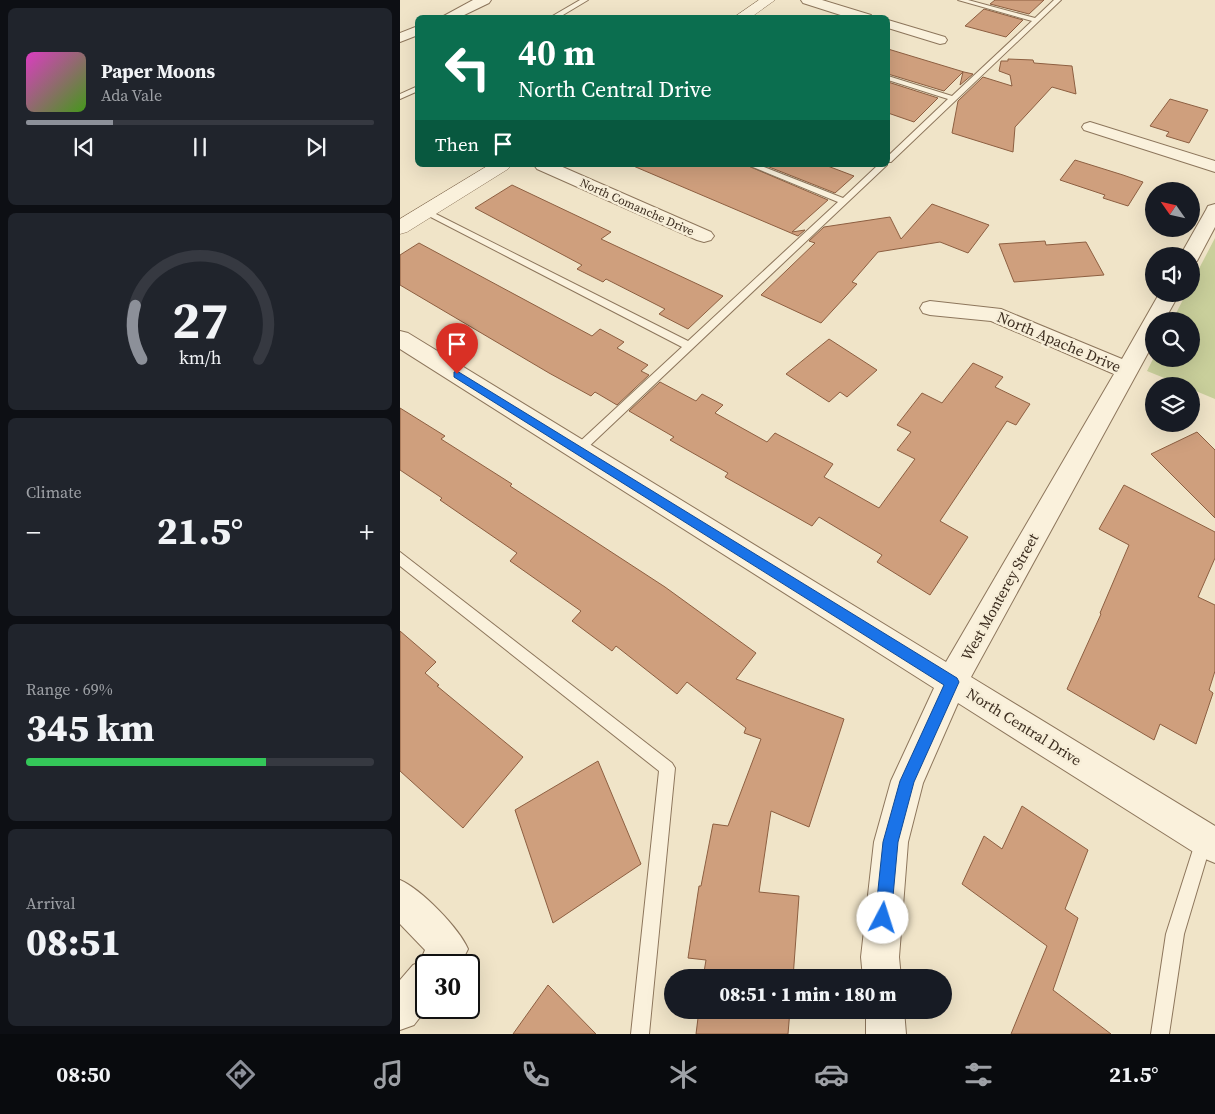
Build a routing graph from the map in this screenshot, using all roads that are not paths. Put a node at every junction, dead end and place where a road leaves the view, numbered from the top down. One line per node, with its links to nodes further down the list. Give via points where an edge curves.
1 (484, 0): 7 (street)
2 (585, 0): 8 (lane)
3 (768, 0): 9 (street)
4 (808, 0): 10 (street)
5 (961, 0): 11 (lane)
6 (1058, 0): 11 (lane)
7 (452, 15)
8 (558, 15)
9 (745, 15)
10 (856, 15)
11 (1036, 20): 19 (lane)
12 (890, 25): 15 (street)
13 (415, 31): 14 (street)
14 (400, 38)
15 (940, 40)
16 (890, 79): 19 (lane)
17 (415, 90): 18 (lane)
18 (400, 97)
19 (954, 99): 21 (lane)
20 (1090, 127): 26 (street)
21 (890, 158)
22 (499, 167): 29 (street)
23 (548, 167): 31 (street, North Comanche Drive)
24 (757, 167): 27 (lane)
25 (881, 167): 27 (lane)
26 (1215, 167)
27 (844, 201): 36 (lane)
28 (1215, 210): 32 (street)
29 (425, 212): 30 (street); 36 (lane)
30 (400, 228)
31 (704, 236)
32 (1195, 247)
33 (930, 308): 37 (street, North Apache Drive, via 994,314)
34 (1145, 338): 37 (street, West Monterey Street)
35 (400, 339): 38 (street, North Central Drive)
36 (689, 346): 38 (lane)
37 (1127, 370): 40 (street, West Monterey Street)
38 (579, 450): 40 (street, North Central Drive)
39 (400, 558): 48 (lane, via 667,768)
40 (952, 682): 41 (street, North Central Drive); 44 (street, West Monterey Street, via 907,781 891,842)
41 (1209, 843): 50 (lane, via 1175,934)
42 (400, 898): 43 (street)
43 (441, 954)
44 (882, 969)
45 (415, 992): 46 (street)
46 (400, 1011)
47 (885, 1019): 49 (street)
48 (640, 1034)
49 (886, 1034)
50 (1160, 1034)

